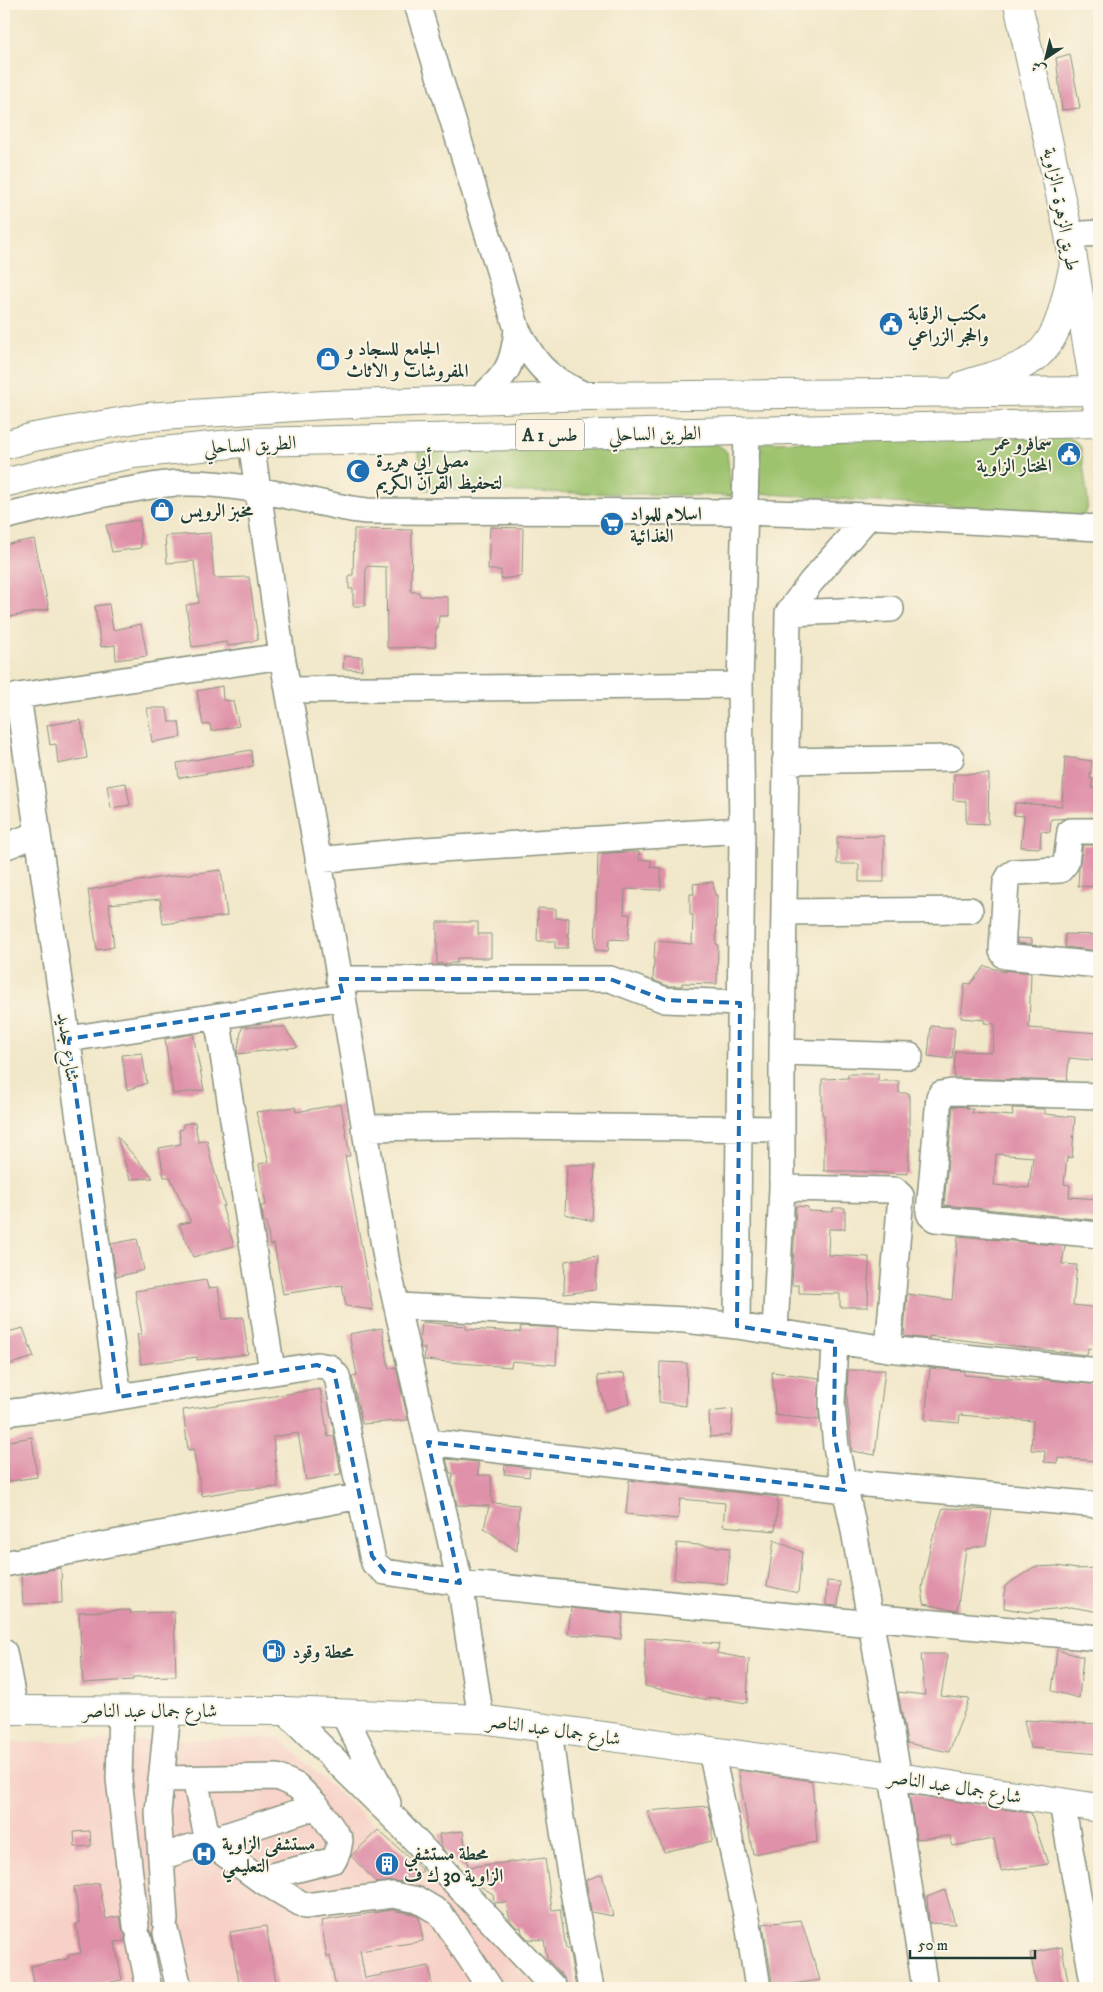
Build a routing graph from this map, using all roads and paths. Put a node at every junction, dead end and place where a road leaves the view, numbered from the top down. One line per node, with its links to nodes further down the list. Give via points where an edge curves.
1 (417, 4): 7 (street)
2 (1018, 4): 4 (main road, طريق الزهرة -الزاوية)
3 (1099, 233): 4 (street)
4 (1069, 234): 5 (main road, طريق الزهرة -الزاوية)
5 (1074, 269): 6 (main road, طريق الزهرة -الزاوية); 9 (main road, via 1057,330 1039,355 1026,364)
6 (1082, 315): 8 (main road); 12 (main road, طريق الزهرة -الزاوية)
7 (518, 329): 10 (street, via 539,366 553,378); 11 (street, via 507,372)
8 (1099, 336)
9 (938, 393): 10 (main road, الطريق الساحلي / A 1 طس); 12 (main road, الطريق الساحلي / A 1 طس)
10 (587, 396): 11 (main road, الطريق الساحلي / A 1 طس)
11 (479, 399): 16 (main road, الطريق الساحلي / A 1 طس, via 147,417)
12 (1098, 399)
13 (1099, 423): 14 (main road, الطريق الساحلي / A 1 طس)
14 (747, 432): 15 (main road, الطريق الساحلي / A 1 طس); 19 (street)
15 (251, 442): 17 (main road, الطريق الساحلي / A 1 طس, via 133,454); 18 (street)
16 (4, 445)
17 (4, 483)
18 (257, 490): 19 (street, via 367,511); 21 (street, via 216,484 151,486 59,502); 25 (street)
19 (744, 512): 20 (street); 26 (street)
20 (869, 516): 22 (street); 24 (street)
21 (4, 517)
22 (1099, 528)
23 (891, 609): 24 (street)
24 (788, 613): 30 (street)
25 (282, 656): 27 (street); 28 (street)
26 (740, 686): 27 (street); 31 (street)
27 (289, 690): 35 (street)
28 (11, 699): 33 (street, شارع جديد)
29 (951, 758): 30 (street)
30 (785, 761): 37 (street)
31 (742, 830): 35 (street, via 409,851); 40 (street)
32 (1099, 831): 38 (street, via 1070,831 1066,863 1060,870 1015,872 1007,878 1002,951 1005,956)
33 (37, 834): 34 (street); 42 (street, شارع جديد)
34 (4, 847)
35 (318, 860): 39 (street)
36 (970, 910): 37 (street)
37 (784, 912): 43 (street)
38 (1099, 965)
39 (341, 988): 40 (street, via 610,979 665,1000); 41 (street); 46 (street)
40 (740, 1003): 47 (street)
41 (217, 1016): 42 (street); 57 (street)
42 (68, 1039): 58 (street, شارع جديد)
43 (782, 1052): 44 (street); 48 (street)
44 (910, 1056)
45 (1099, 1096): 50 (street, via 941,1094 929,1212 935,1219)
46 (364, 1128): 47 (street); 51 (street, via 387,1264)
47 (739, 1129): 48 (street); 52 (street)
48 (782, 1129): 49 (street)
49 (782, 1188): 53 (street); 55 (street, via 895,1190 901,1196)
50 (1099, 1236)
51 (398, 1306): 52 (street, via 685,1320); 60 (street)
52 (737, 1326): 53 (street)
53 (775, 1332): 54 (street)
54 (835, 1342): 55 (street); 61 (street, via 833,1418)
55 (888, 1349): 56 (street)
56 (1099, 1370)
57 (272, 1371): 58 (street); 62 (street, via 324,1365 334,1371)
58 (119, 1397): 59 (street)
59 (4, 1413)
60 (428, 1442): 61 (street); 65 (street)
61 (844, 1486): 63 (street); 66 (street)
62 (360, 1496): 64 (street); 65 (street, via 372,1556 379,1568 385,1572)
63 (1099, 1505)
64 (4, 1564)
65 (460, 1583): 66 (street); 74 (street)
66 (870, 1621): 67 (street); 77 (street)
67 (1099, 1638)
68 (4, 1652): 69 (street)
69 (10, 1710): 70 (main road, شارع جمال عبد الناصر)
70 (121, 1710): 71 (main road, شارع جمال عبد الناصر); 87 (street, via 119,1780 137,1932)
71 (168, 1711): 72 (main road, شارع جمال عبد الناصر); 78 (street)
72 (285, 1711): 73 (main road, شارع جمال عبد الناصر); 83 (street)
73 (343, 1713): 74 (main road, شارع جمال عبد الناصر); 83 (street)
74 (481, 1719): 75 (main road, شارع جمال عبد الناصر)
75 (549, 1729): 76 (main road, شارع جمال عبد الناصر); 91 (street, via 558,1811)
76 (711, 1751): 77 (main road, شارع جمال عبد الناصر); 92 (street, via 748,1923)
77 (896, 1777): 80 (main road, شارع جمال عبد الناصر); 93 (street)
78 (161, 1779): 79 (street); 85 (street, via 158,1812)
79 (195, 1779): 81 (street, via 277,1777 297,1786); 84 (street)
80 (1062, 1803): 82 (main road, شارع جمال عبد الناصر); 94 (street)
81 (317, 1806): 84 (street); 86 (street, via 340,1840 334,1860)
82 (1099, 1808)
83 (397, 1821): 90 (street)
84 (208, 1842): 85 (street); 86 (street)
85 (161, 1857): 88 (street, via 166,1927)
86 (259, 1879): 89 (street, via 305,1906 393,1895 418,1900 440,1913)
87 (149, 1988)
88 (179, 1988)
89 (490, 1988)
90 (554, 1988)
91 (591, 1988)
92 (758, 1988)
93 (925, 1988)
94 (1094, 1988)

